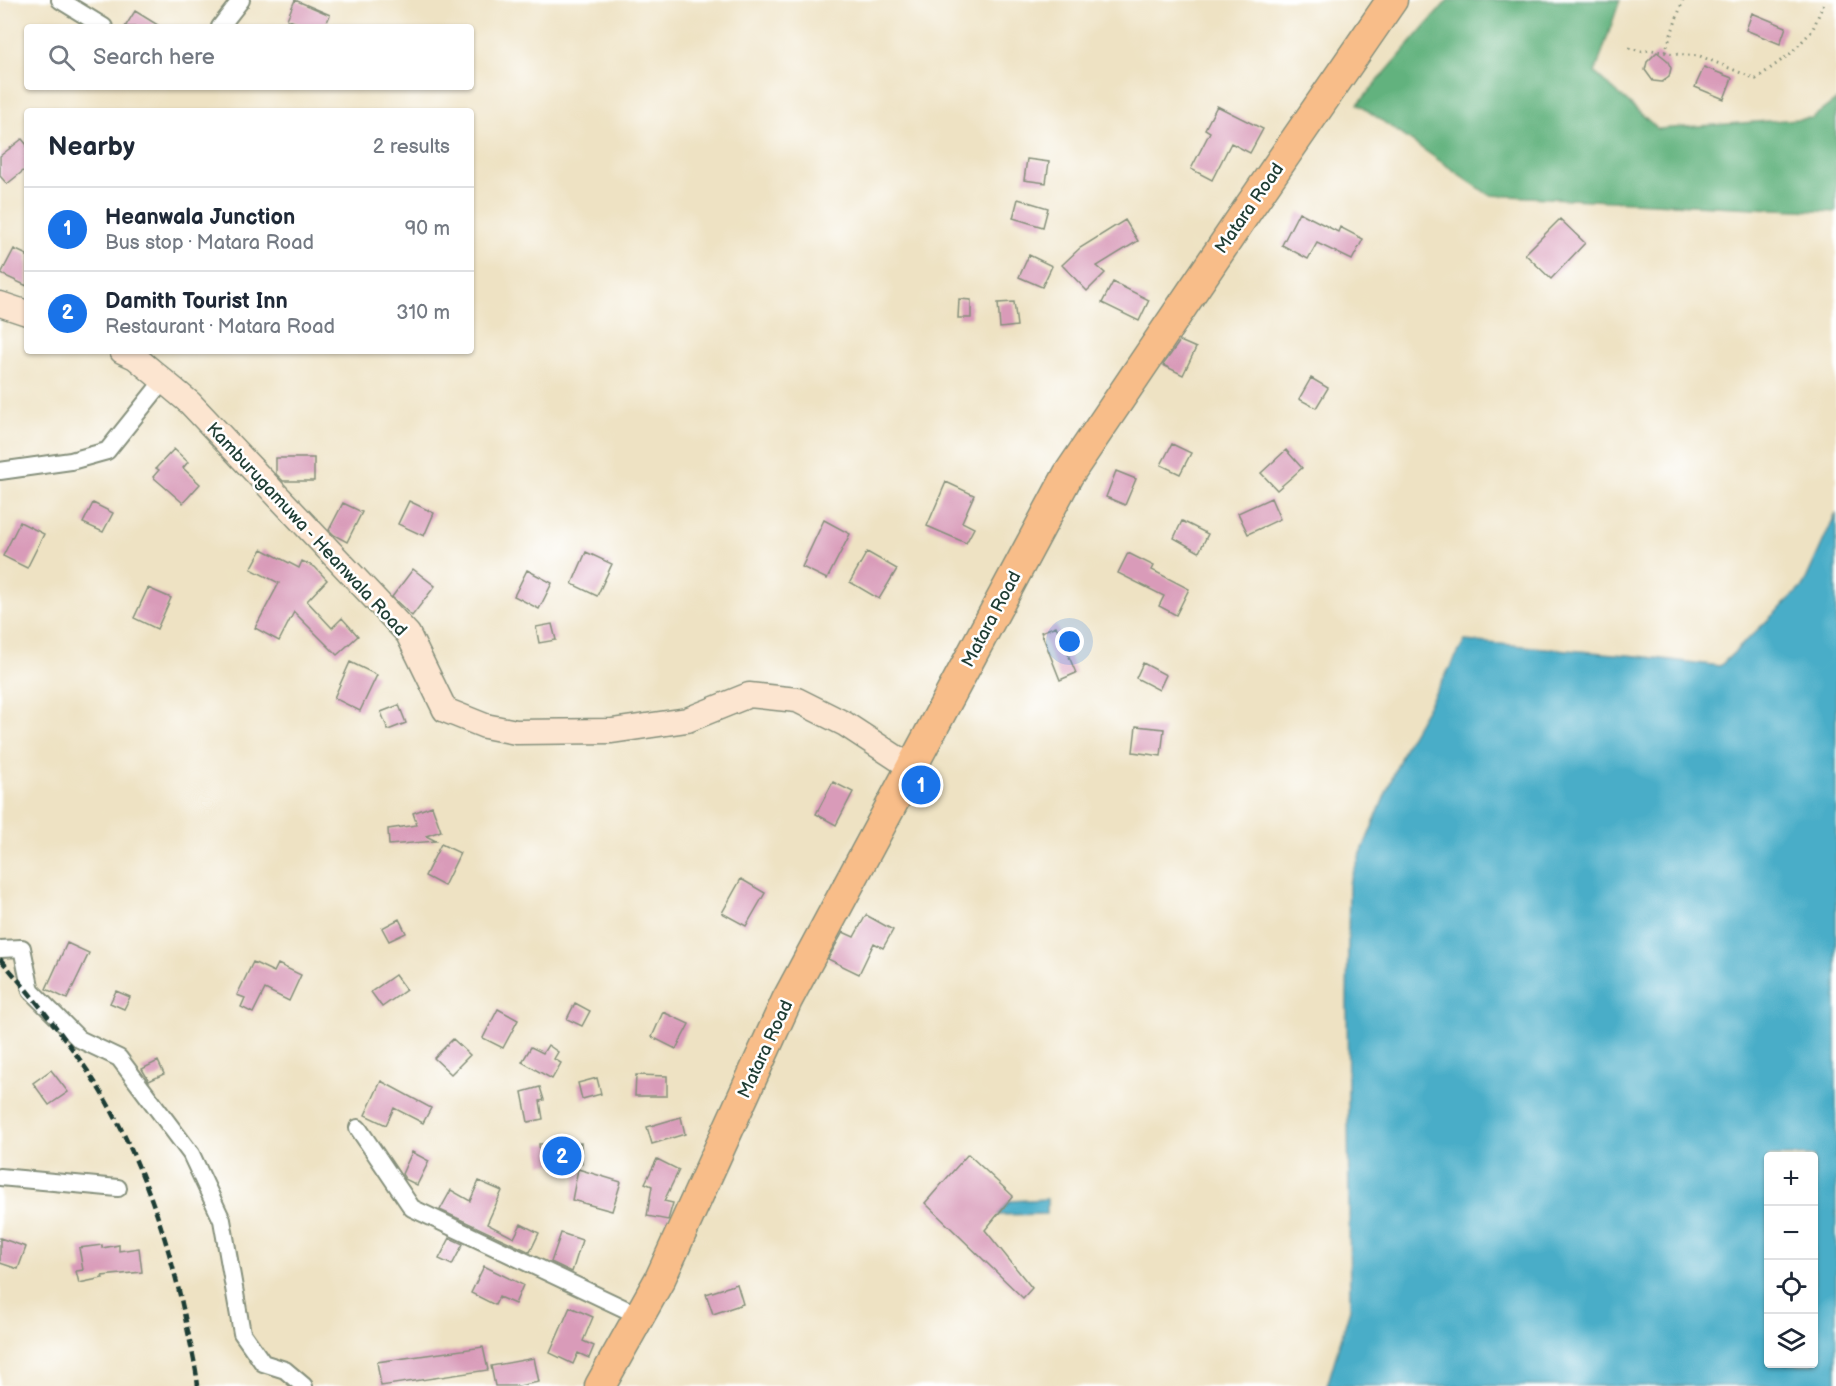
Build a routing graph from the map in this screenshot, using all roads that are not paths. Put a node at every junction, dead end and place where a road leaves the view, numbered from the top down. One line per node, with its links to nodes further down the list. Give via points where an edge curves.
1 (60, 0): 4 (street)
2 (241, 0): 5 (street)
3 (1392, 0): 11 (highway, Matara Road, via 1068,474)
4 (99, 24)
5 (222, 24)
6 (0, 304): 7 (main road)
7 (24, 312)
8 (128, 354): 9 (main road, Kamburugamuwa - Heanwala Road)
9 (163, 381): 10 (street, via 107,451 71,461); 11 (main road, Kamburugamuwa - Heanwala Road, via 190,404 408,634 445,710 485,726 516,732 612,731 687,720 749,695 797,700 845,724)
10 (0, 471)
11 (912, 768): 16 (highway, Matara Road, via 787,1000)
12 (0, 949): 18 (street, via 22,948 31,991 79,1039 119,1058 191,1154 222,1220 242,1333 263,1363 285,1370)
13 (357, 1128): 17 (street, via 412,1208)
14 (0, 1178): 15 (street)
15 (118, 1188)
16 (660, 1279): 17 (highway, Matara Road); 20 (highway, Matara Road)
17 (640, 1316): 19 (highway, Matara Road)
18 (304, 1386)
19 (600, 1386)
20 (622, 1386)

